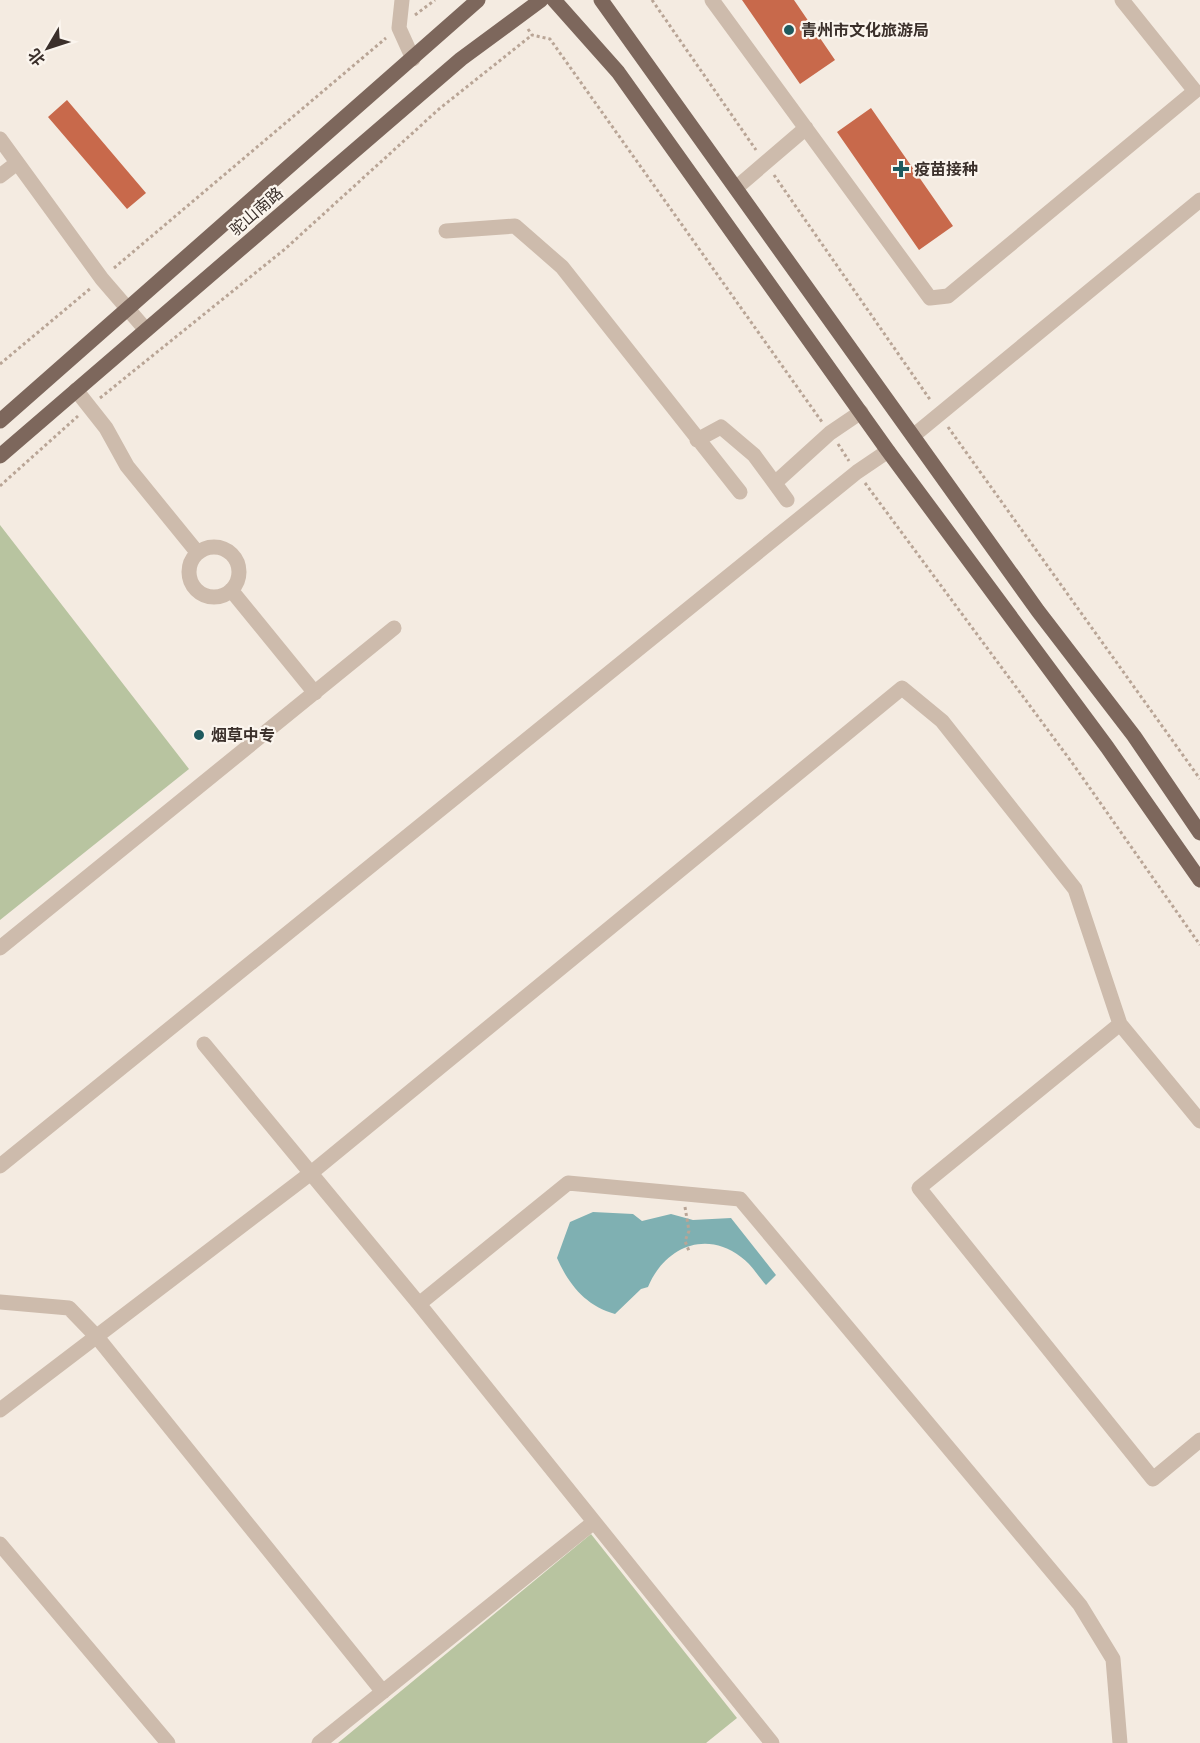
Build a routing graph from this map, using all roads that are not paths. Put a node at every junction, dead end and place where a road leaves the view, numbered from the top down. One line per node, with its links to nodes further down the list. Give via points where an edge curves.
1 (478, 0): 8 (main road, 驼山南路)
2 (541, 0): 17 (main road, 驼山南路, via 461,59)
3 (555, 0): 19 (main road, via 618,72)
4 (601, 0): 13 (main road)
5 (712, 0): 9 (street)
6 (1122, 0): 9 (street, via 1196,91 948,296 930,298)
7 (398, 3): 8 (street, via 399,28)
8 (413, 59): 16 (main road, 驼山南路)
9 (806, 128): 13 (street)
10 (0, 139): 11 (street)
11 (17, 163): 12 (street); 16 (street)
12 (0, 176)
13 (736, 188): 21 (main road)
14 (1200, 200): 21 (street)
15 (446, 231): 22 (street, via 515,226 562,267)
16 (127, 309): 17 (street); 20 (main road, 驼山南路)
17 (146, 330): 18 (main road, 驼山南路)
18 (76, 390): 24 (main road, 驼山南路); 28 (street, via 106,428 127,466)
19 (861, 412): 23 (main road); 25 (street, via 830,433)
20 (0, 421)
21 (913, 436): 32 (main road, via 1038,611 1134,736)
22 (697, 440): 25 (street, via 721,427 754,455); 26 (street)
23 (888, 451): 33 (main road, via 1107,747); 38 (street, via 857,472)
24 (0, 456)
25 (776, 482): 27 (street)
26 (740, 492)
27 (787, 500)
28 (197, 552): 29 (street, via 212,546 234,557 239,573); 29 (street, via 189,567 196,590 218,597)
29 (231, 590): 31 (street)
30 (394, 628): 31 (street)
31 (315, 693): 34 (street)
32 (1200, 833)
33 (1200, 880)
34 (0, 948)
35 (1120, 1024): 37 (street); 39 (street, via 1075,889 942,721 902,688); 44 (street, via 920,1188 1153,1479)
36 (204, 1044): 39 (street)
37 (1200, 1120)
38 (0, 1166)
39 (311, 1173): 41 (street); 42 (street)
40 (0, 1302): 42 (street, via 69,1308)
41 (419, 1304): 45 (street); 51 (street, via 568,1183 740,1199 1080,1605 1113,1659)
42 (96, 1336): 43 (street); 47 (street)
43 (0, 1410)
44 (1200, 1440)
45 (594, 1521): 47 (street); 50 (street)
46 (0, 1544): 48 (street)
47 (383, 1692): 49 (street)
48 (168, 1743)
49 (320, 1743)
50 (772, 1743)
51 (1120, 1743)

